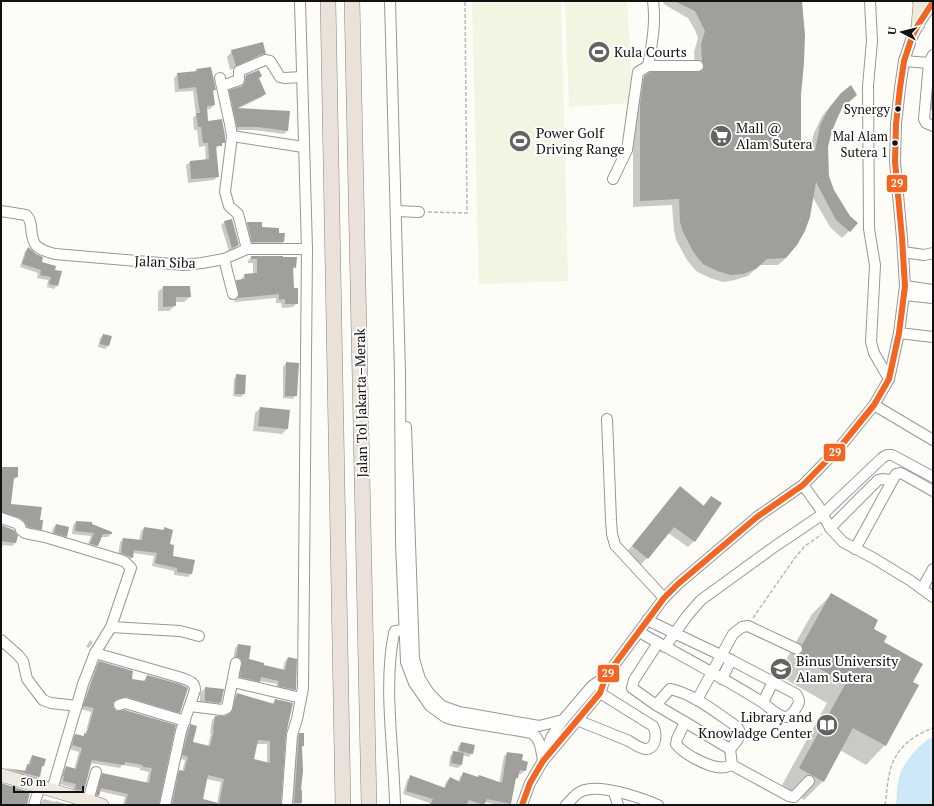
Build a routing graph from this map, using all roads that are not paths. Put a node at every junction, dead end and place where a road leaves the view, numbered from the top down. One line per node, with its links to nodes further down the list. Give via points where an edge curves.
1 (300, 1): 14 (street)
2 (328, 1): 93 (highway, Jalan Tol Jakarta–Merak)
3 (352, 1): 94 (highway, Jalan Tol Jakarta–Merak)
4 (390, 1): 20 (street)
5 (653, 1): 12 (street, via 654,36)
6 (870, 1): 34 (street, via 872,41 868,86 868,215 875,266 871,342 874,353)
7 (919, 1): 9 (main road)
8 (933, 2): 9 (street)
9 (918, 24): 11 (street)
10 (931, 59): 11 (street); 15 (street, via 924,119)
11 (904, 61): 24 (street, via 896,124 895,162)
12 (648, 66): 13 (street); 18 (street, via 638,72 627,150)
13 (698, 66)
14 (302, 77): 16 (street, via 280,77 270,61 265,60 239,71 239,80 221,82); 17 (street)
15 (933, 126)
16 (232, 136): 17 (street); 22 (street, via 225,192 229,206 238,214)
17 (304, 147): 23 (street)
18 (613, 179)
19 (1, 211): 26 (street, Jalan Siba, via 26,215 33,242 44,251 55,254 184,265)
20 (396, 211): 21 (street); 33 (street)
21 (419, 212)
22 (247, 249): 23 (street); 26 (street, Jalan Siba)
23 (307, 249): 69 (street)
24 (903, 252): 25 (street, via 924,255); 27 (street)
25 (933, 253)
26 (224, 259): 29 (street)
27 (904, 290): 28 (street); 30 (street); 31 (street)
28 (933, 290)
29 (233, 294)
30 (933, 298)
31 (899, 333): 32 (street); 34 (street)
32 (933, 337)
33 (400, 373): 52 (street); 76 (street, via 407,429 414,659 420,679 442,706 459,712 539,726)
34 (889, 379): 35 (street)
35 (874, 405): 37 (street); 40 (street, via 840,447)
36 (607, 420): 49 (street, via 611,520 615,545)
37 (933, 440)
38 (933, 477): 42 (street, via 892,455 887,455)
39 (892, 480): 41 (street, via 900,473); 44 (street, via 878,480); 45 (street)
40 (803, 485): 42 (street); 49 (street, via 757,517)
41 (933, 491)
42 (823, 514): 44 (street); 54 (street, via 701,600)
43 (1, 518): 51 (street, via 16,522 25,533 128,564 131,568)
44 (830, 528): 45 (street, via 843,542)
45 (855, 549): 47 (street)
46 (933, 569): 47 (street)
47 (922, 590): 48 (street)
48 (933, 597)
49 (664, 598): 50 (street)
50 (647, 620): 53 (street); 54 (street)
51 (111, 627): 55 (street, via 180,631); 59 (street)
52 (404, 630): 81 (street, via 406,662 414,683 430,706 454,720 532,733 541,746); 95 (street, via 395,631 390,651)
53 (639, 632): 57 (street); 64 (street)
54 (675, 633): 57 (street); 60 (street)
55 (199, 636)
56 (1, 640): 74 (street, via 23,661 27,679 43,700)
57 (661, 645): 63 (street); 73 (street, via 632,685 636,692)
58 (797, 649): 60 (street, via 748,626 733,634)
59 (95, 653): 74 (street); 75 (street, via 193,682 195,690)
60 (721, 656): 61 (street); 63 (street)
61 (731, 660): 65 (street); 67 (street)
62 (236, 663): 66 (street)
63 (712, 673): 65 (street); 70 (street)
64 (606, 676): 68 (street); 76 (street, via 592,686)
65 (722, 679): 71 (street)
66 (233, 682): 69 (street); 75 (street, via 225,710)
67 (773, 682): 71 (street); 71 (street, via 796,694 799,698 796,709 787,717 782,716)
68 (600, 693): 77 (street); 77 (street, via 654,726 657,733 652,746 646,749 639,747)
69 (301, 698): 92 (street, via 292,735)
70 (697, 700): 73 (street, via 670,689); 80 (street, via 739,728 739,738)
71 (763, 702)
72 (119, 705): 78 (street, via 125,703)
73 (656, 705): 79 (street)
74 (77, 706): 86 (street)
75 (190, 706): 78 (street)
76 (563, 720): 81 (street, via 552,736)
77 (577, 720): 81 (street)
78 (185, 721): 91 (street)
79 (685, 722): 80 (street); 82 (street, via 676,738 679,748 716,767)
80 (730, 749): 82 (street)
81 (542, 761): 96 (street)
82 (732, 765): 85 (street, via 789,796 794,797)
83 (96, 772): 88 (street)
84 (1, 775): 86 (main road)
85 (809, 781)
86 (46, 788): 88 (main road); 89 (street)
87 (614, 792): 97 (street, via 598,788 582,791); 98 (street); 99 (street)
88 (88, 801): 90 (main road)
89 (34, 805)
90 (102, 805)
91 (165, 805)
92 (287, 805)
93 (342, 805)
94 (369, 805)
95 (395, 805)
96 (522, 805)
97 (566, 805)
98 (618, 805)
99 (658, 805)

